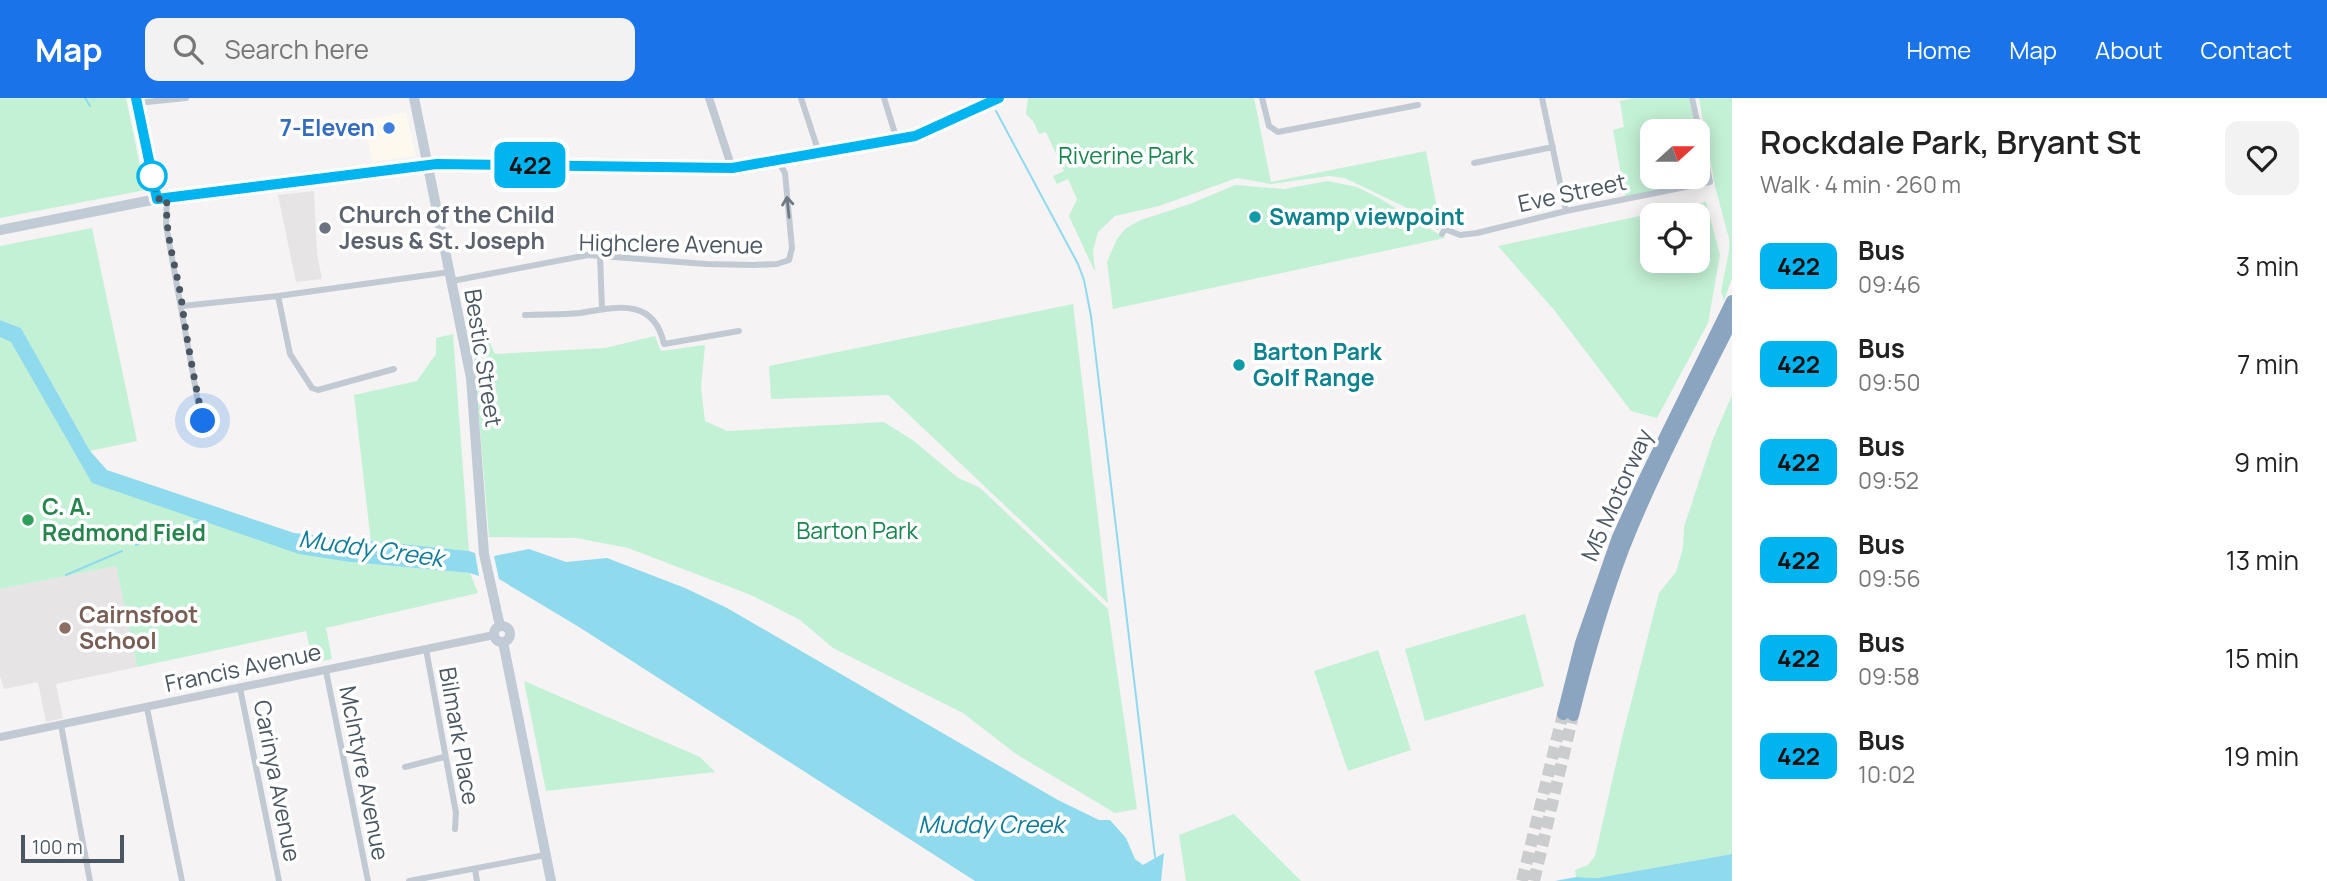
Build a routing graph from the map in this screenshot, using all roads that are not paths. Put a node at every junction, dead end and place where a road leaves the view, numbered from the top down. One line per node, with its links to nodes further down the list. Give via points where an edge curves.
1 (186, 98): 10 (street)
2 (414, 98): 17 (main road, Bestic Street)
3 (709, 98): 18 (street)
4 (801, 98): 14 (street)
5 (884, 98): 12 (street)
6 (999, 98): 12 (main road, via 928,132)
7 (1262, 98): 11 (street, via 1269,127 1278,132)
8 (1542, 98): 13 (street)
9 (1692, 98): 20 (street, Eve Street, via 1710,182)
10 (137, 101): 19 (street)
11 (1418, 105)
12 (897, 140): 14 (main road)
13 (1553, 147): 16 (street); 20 (street)
14 (819, 153): 15 (main road)
15 (778, 160): 18 (main road); 23 (street, Highclere Avenue, one-way to 15, via 742,265 789,260 785,173)
16 (1474, 163)
17 (428, 165): 18 (main road); 19 (main road); 24 (main road, Bestic Street)
18 (732, 168)
19 (162, 199): 21 (main road); 27 (street)
20 (1566, 211): 22 (street, Eve Street, via 1477,233 1460,235 1445,229)
21 (0, 230)
22 (1442, 234)
23 (600, 255): 24 (street, Highclere Avenue); 28 (street)
24 (451, 276): 25 (street, Highclere Avenue); 34 (main road, Bestic Street, via 471,379 484,554)
25 (278, 296): 27 (street, Highclere Avenue); 32 (street, via 290,354 312,388)
26 (1732, 296): 29 (highway, M5 Motorway)
27 (182, 306): 33 (street)
28 (602, 309): 30 (street); 31 (street, via 634,308 644,313 657,325 664,344)
29 (1730, 311): 39 (highway, M5 Motorway, via 1600,585 1581,643)
30 (525, 315)
31 (739, 331)
32 (394, 369)
33 (203, 430)
34 (497, 630): 35 (street, Francis Avenue); 45 (main road, Bestic Street, via 506,627 509,632 503,642)
35 (426, 649): 36 (street, Francis Avenue); 42 (street, Bilmark Place)
36 (326, 671): 37 (street, Francis Avenue); 50 (street, McIntyre Avenue)
37 (240, 688): 38 (street, Francis Avenue); 49 (street, Carinya Avenue)
38 (147, 708): 40 (street, Francis Avenue); 48 (street)
39 (1568, 715)
40 (61, 725): 41 (street, Francis Avenue); 47 (street)
41 (0, 737)
42 (444, 757): 43 (street); 44 (street, Bilmark Place)
43 (405, 767)
44 (455, 829)
45 (545, 855): 46 (street); 53 (main road)
46 (475, 869): 51 (street); 52 (street)
47 (90, 881)
48 (183, 881)
49 (279, 881)
50 (368, 881)
51 (409, 881)
52 (477, 881)
53 (551, 881)

